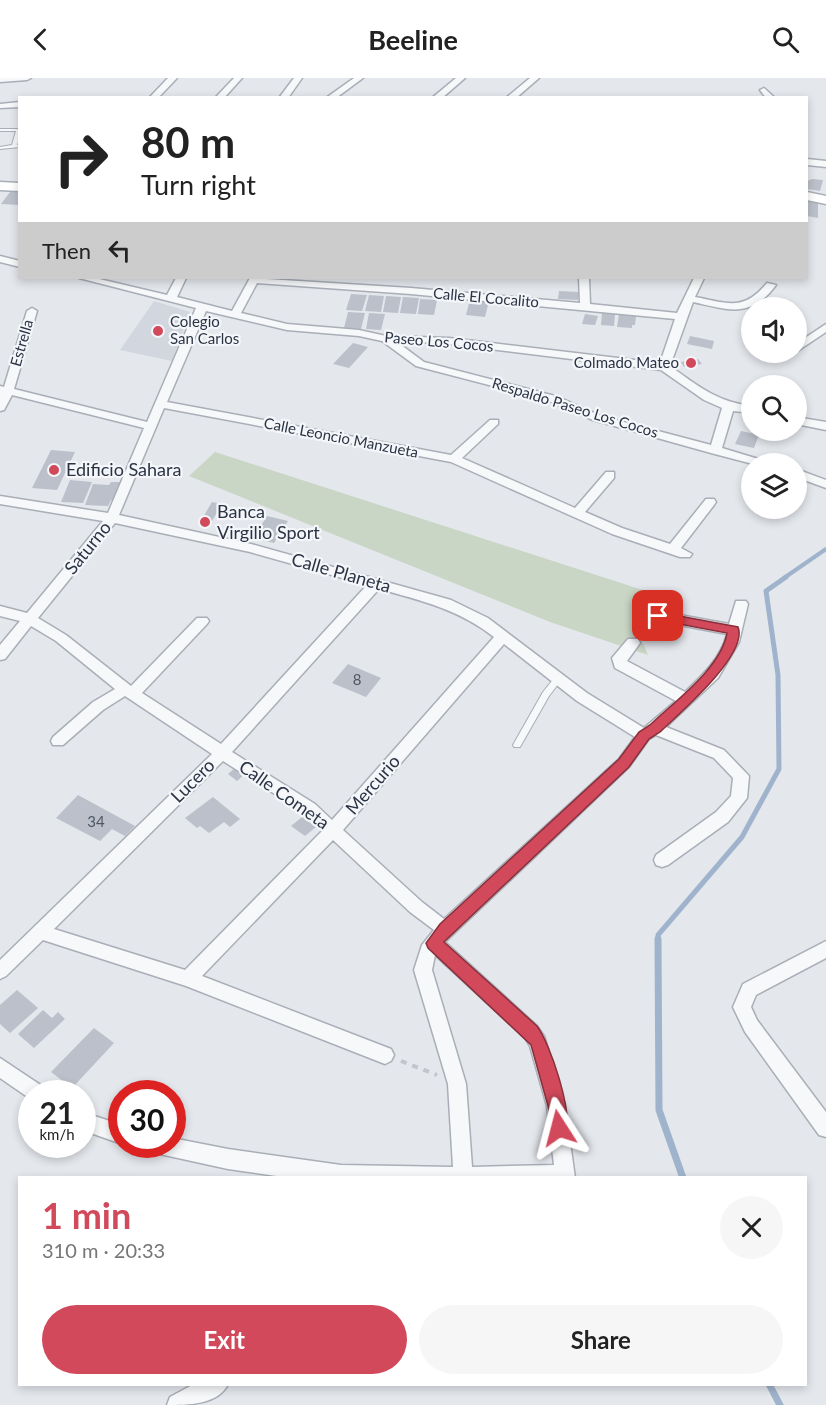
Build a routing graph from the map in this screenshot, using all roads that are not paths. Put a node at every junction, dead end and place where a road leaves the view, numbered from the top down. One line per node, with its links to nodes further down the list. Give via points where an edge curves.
1 (27, 78): 8 (street)
2 (173, 78): 10 (street)
3 (238, 78): 11 (street)
4 (298, 78): 12 (street)
5 (359, 78): 13 (street)
6 (461, 78): 14 (street)
7 (536, 78): 15 (street)
8 (0, 80)
9 (764, 90): 16 (street)
10 (155, 96)
11 (221, 96)
12 (284, 96)
13 (333, 96)
14 (438, 96)
15 (513, 96)
16 (769, 96)
17 (18, 104): 18 (street)
18 (0, 106)
19 (0, 130): 20 (lane)
20 (18, 130)
21 (17, 146): 22 (lane)
22 (0, 148)
23 (808, 162): 24 (street)
24 (826, 164)
25 (0, 186): 26 (street)
26 (18, 187)
27 (808, 196): 28 (street)
28 (826, 200)
29 (0, 259): 30 (street)
30 (18, 264)
31 (180, 279): 37 (street)
32 (255, 279): 40 (street, Calle El Cocalito); 42 (street)
33 (584, 279): 40 (street)
34 (699, 279): 38 (street)
35 (104, 280): 37 (street, Paseo Los Cocos)
36 (771, 285): 38 (street, via 753,305 740,308)
37 (171, 298): 39 (street, Paseo Los Cocos)
38 (691, 299): 43 (street)
39 (202, 307): 42 (street, Paseo Los Cocos); 49 (street)
40 (585, 308): 43 (street, Calle El Cocalito)
41 (32, 311): 48 (street, Estrella)
42 (235, 315): 45 (street, Paseo Los Cocos, via 287,327)
43 (681, 316): 47 (street)
44 (826, 327): 46 (street)
45 (386, 339): 47 (street, Paseo Los Cocos, via 449,341); 57 (street, Respaldo Paseo Los Cocos, via 420,363 551,398 597,418)
46 (807, 341)
47 (664, 367): 50 (street, via 689,387)
48 (4, 390): 51 (street, Estrella); 55 (street)
49 (160, 404): 55 (street); 59 (street, Calle Leoncio Manzueta)
50 (728, 407): 52 (street); 57 (street)
51 (0, 408)
52 (741, 409)
53 (494, 422): 59 (street)
54 (807, 422): 56 (street)
55 (151, 426): 66 (street, Saturno)
56 (826, 426)
57 (715, 450): 58 (street, Respaldo Paseo Los Cocos)
58 (741, 457)
59 (454, 459): 65 (street, Calle Leoncio Manzueta)
60 (610, 475): 65 (street)
61 (807, 477): 62 (street)
62 (826, 484)
63 (0, 500): 66 (street, Calle Planeta)
64 (710, 502): 65 (street, Calle Leoncio Manzueta, via 679,552)
65 (578, 513)
66 (112, 518): 67 (street, Calle Planeta, via 251,548); 71 (street, Saturno)
67 (377, 583): 74 (street, Calle Planeta, via 446,603 483,621); 83 (street, Lucero)
68 (741, 604): 73 (street)
69 (0, 611): 71 (street, Calle Cometa)
70 (658, 616): 73 (street)
71 (30, 619): 76 (street, Saturno); 78 (street, Calle Cometa, via 61,638)
72 (202, 621): 78 (street)
73 (734, 630): 79 (street, via 732,642 713,674)
74 (502, 637): 77 (street, Calle Planeta); 84 (street, Mercurio)
75 (633, 643): 79 (street, via 619,658 620,664)
76 (0, 655)
77 (558, 679): 80 (street, Calle Planeta, via 582,697); 82 (lane)
78 (128, 691): 81 (street, via 99,706); 83 (street, Calle Cometa)
79 (687, 700): 80 (street)
80 (650, 732): 85 (street, Calle Planeta, via 719,754 741,776 739,798 723,817); 87 (street, via 624,763)
81 (58, 741)
82 (517, 745)
83 (223, 752): 84 (street, Calle Cometa, via 309,808); 86 (street, Lucero)
84 (334, 829): 87 (street, Calle Cometa); 90 (street, Mercurio)
85 (662, 860)
86 (40, 932): 89 (street, Lucero); 90 (street)
87 (440, 936): 97 (street, via 428,950 423,970 457,1084); 98 (street, Calle Cometa, via 538,1042 556,1106)
88 (826, 949): 94 (street, via 749,990 742,1007 751,1026)
89 (0, 971)
90 (188, 979): 91 (street)
91 (385, 1055)
92 (0, 1067): 93 (street)
93 (18, 1080)
94 (826, 1128)
95 (186, 1151): 96 (street, via 340,1175)
96 (381, 1176)
97 (464, 1176)
98 (565, 1176)
99 (213, 1386): 100 (street)
100 (178, 1405)

